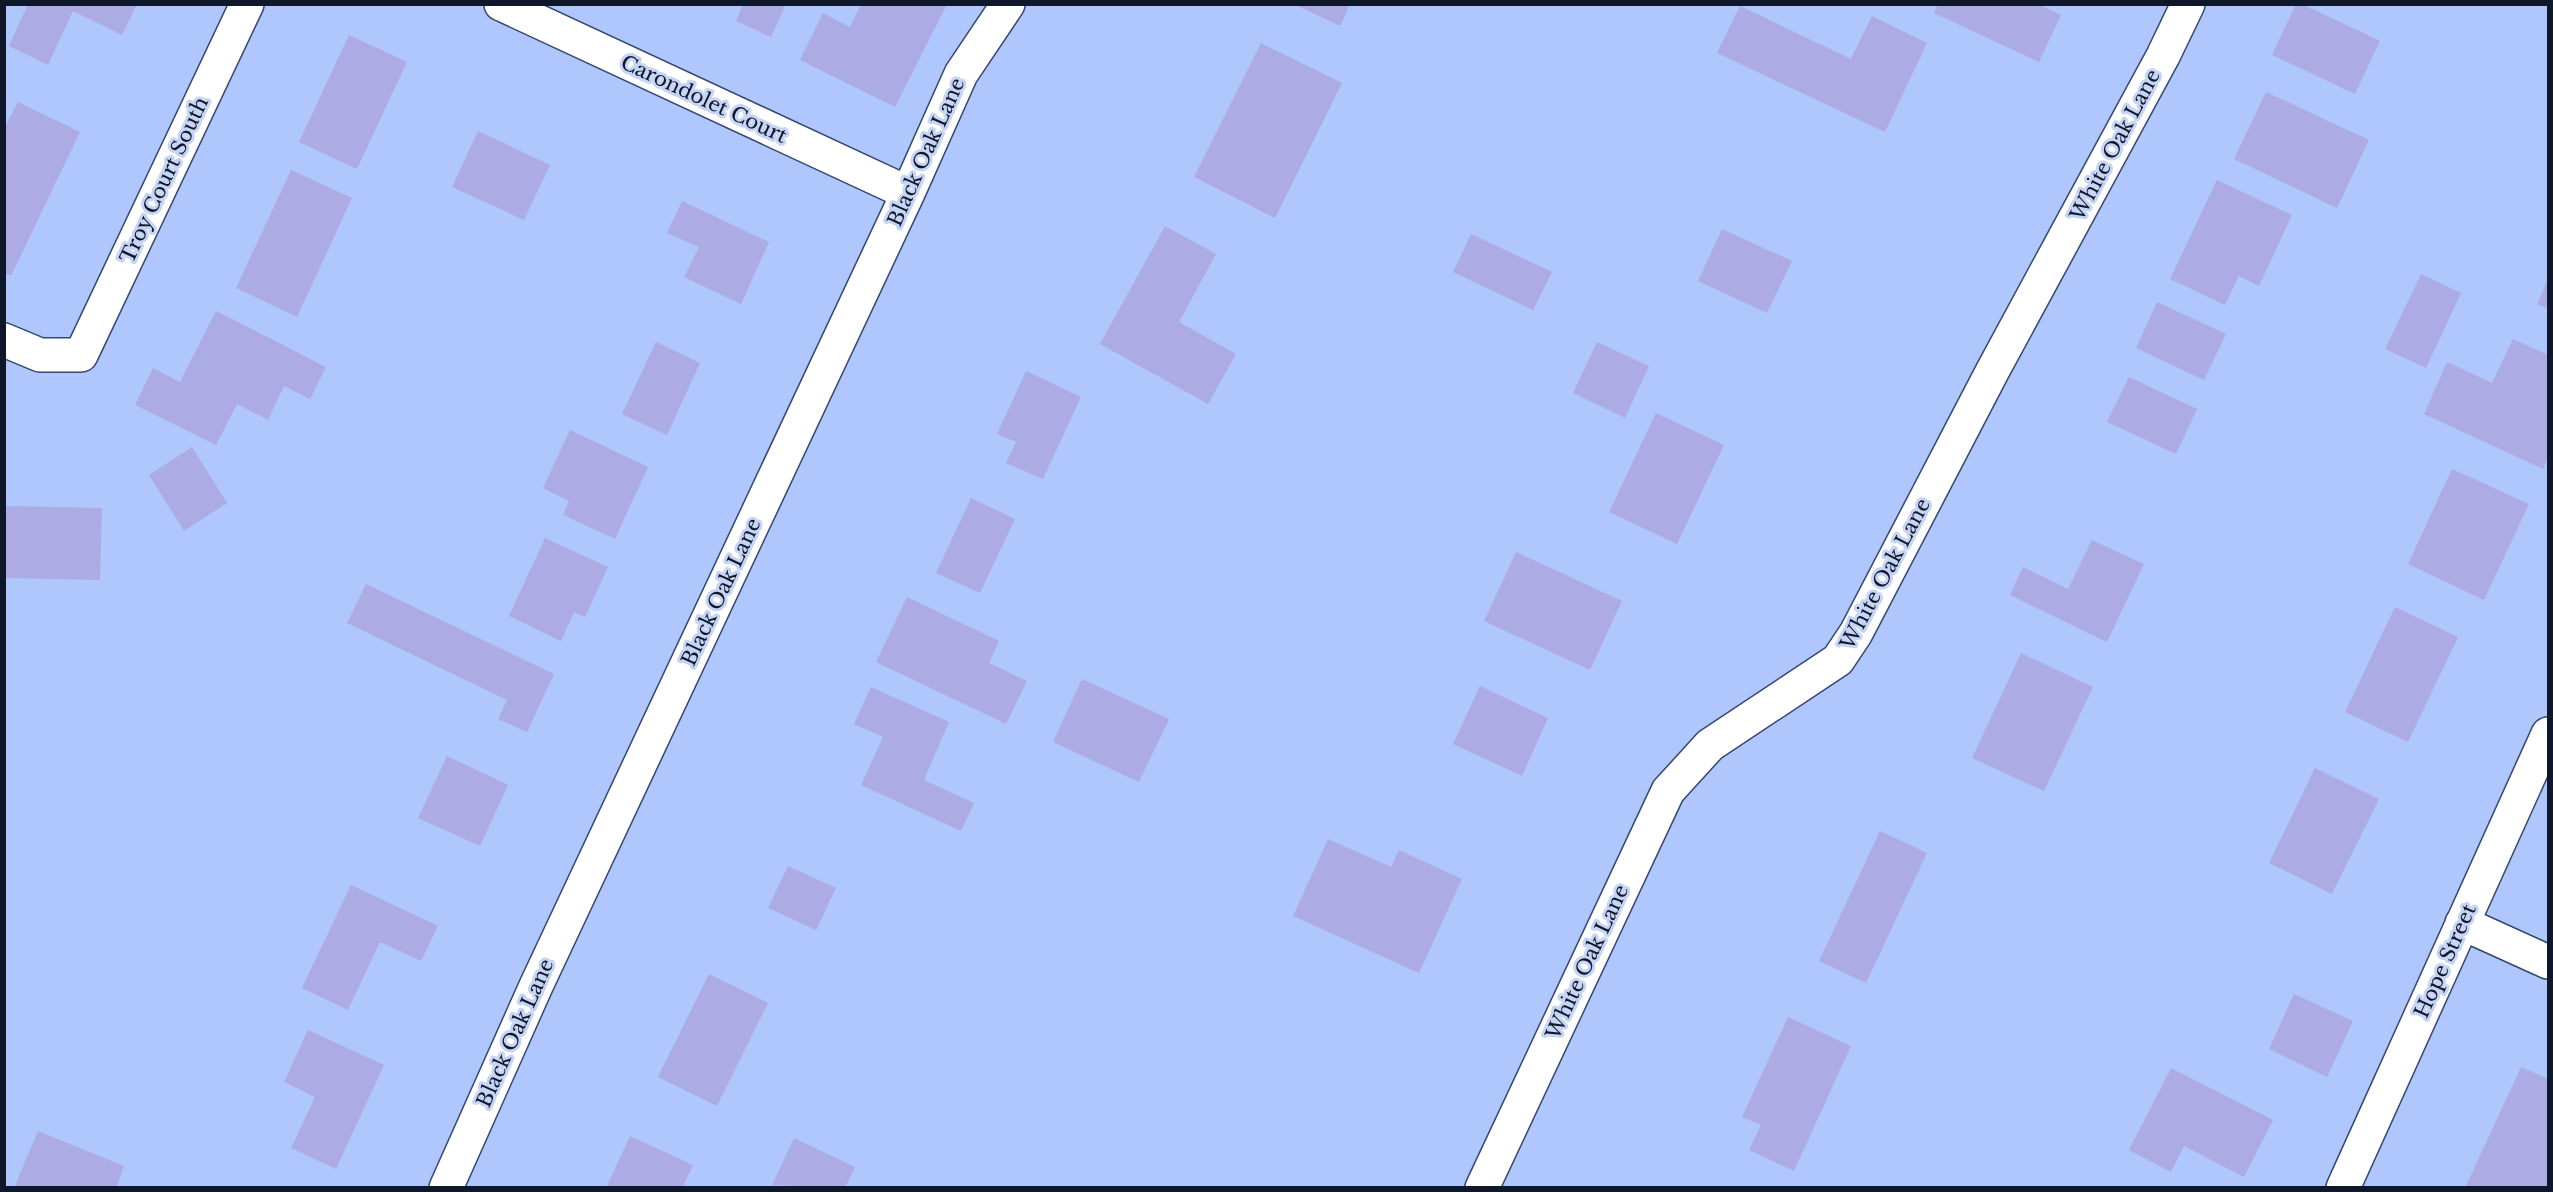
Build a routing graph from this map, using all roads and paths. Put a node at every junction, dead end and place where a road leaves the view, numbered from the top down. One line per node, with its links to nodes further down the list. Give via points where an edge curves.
1 (247, 4): 6 (street, Troy Court South, via 81,355 40,355)
2 (501, 4): 5 (street, Carondolet Court)
3 (1008, 4): 5 (street, Black Oak Lane, via 961,74)
4 (2188, 4): 11 (street, White Oak Lane, via 1856,633 1838,660 1710,745 1668,791)
5 (908, 193): 10 (street, Black Oak Lane, via 536,986)
6 (4, 340)
7 (2548, 734): 8 (street, Hope Street)
8 (2462, 923): 9 (street); 12 (street, Hope Street)
9 (2548, 962)
10 (446, 1188)
11 (1482, 1188)
12 (2343, 1188)

